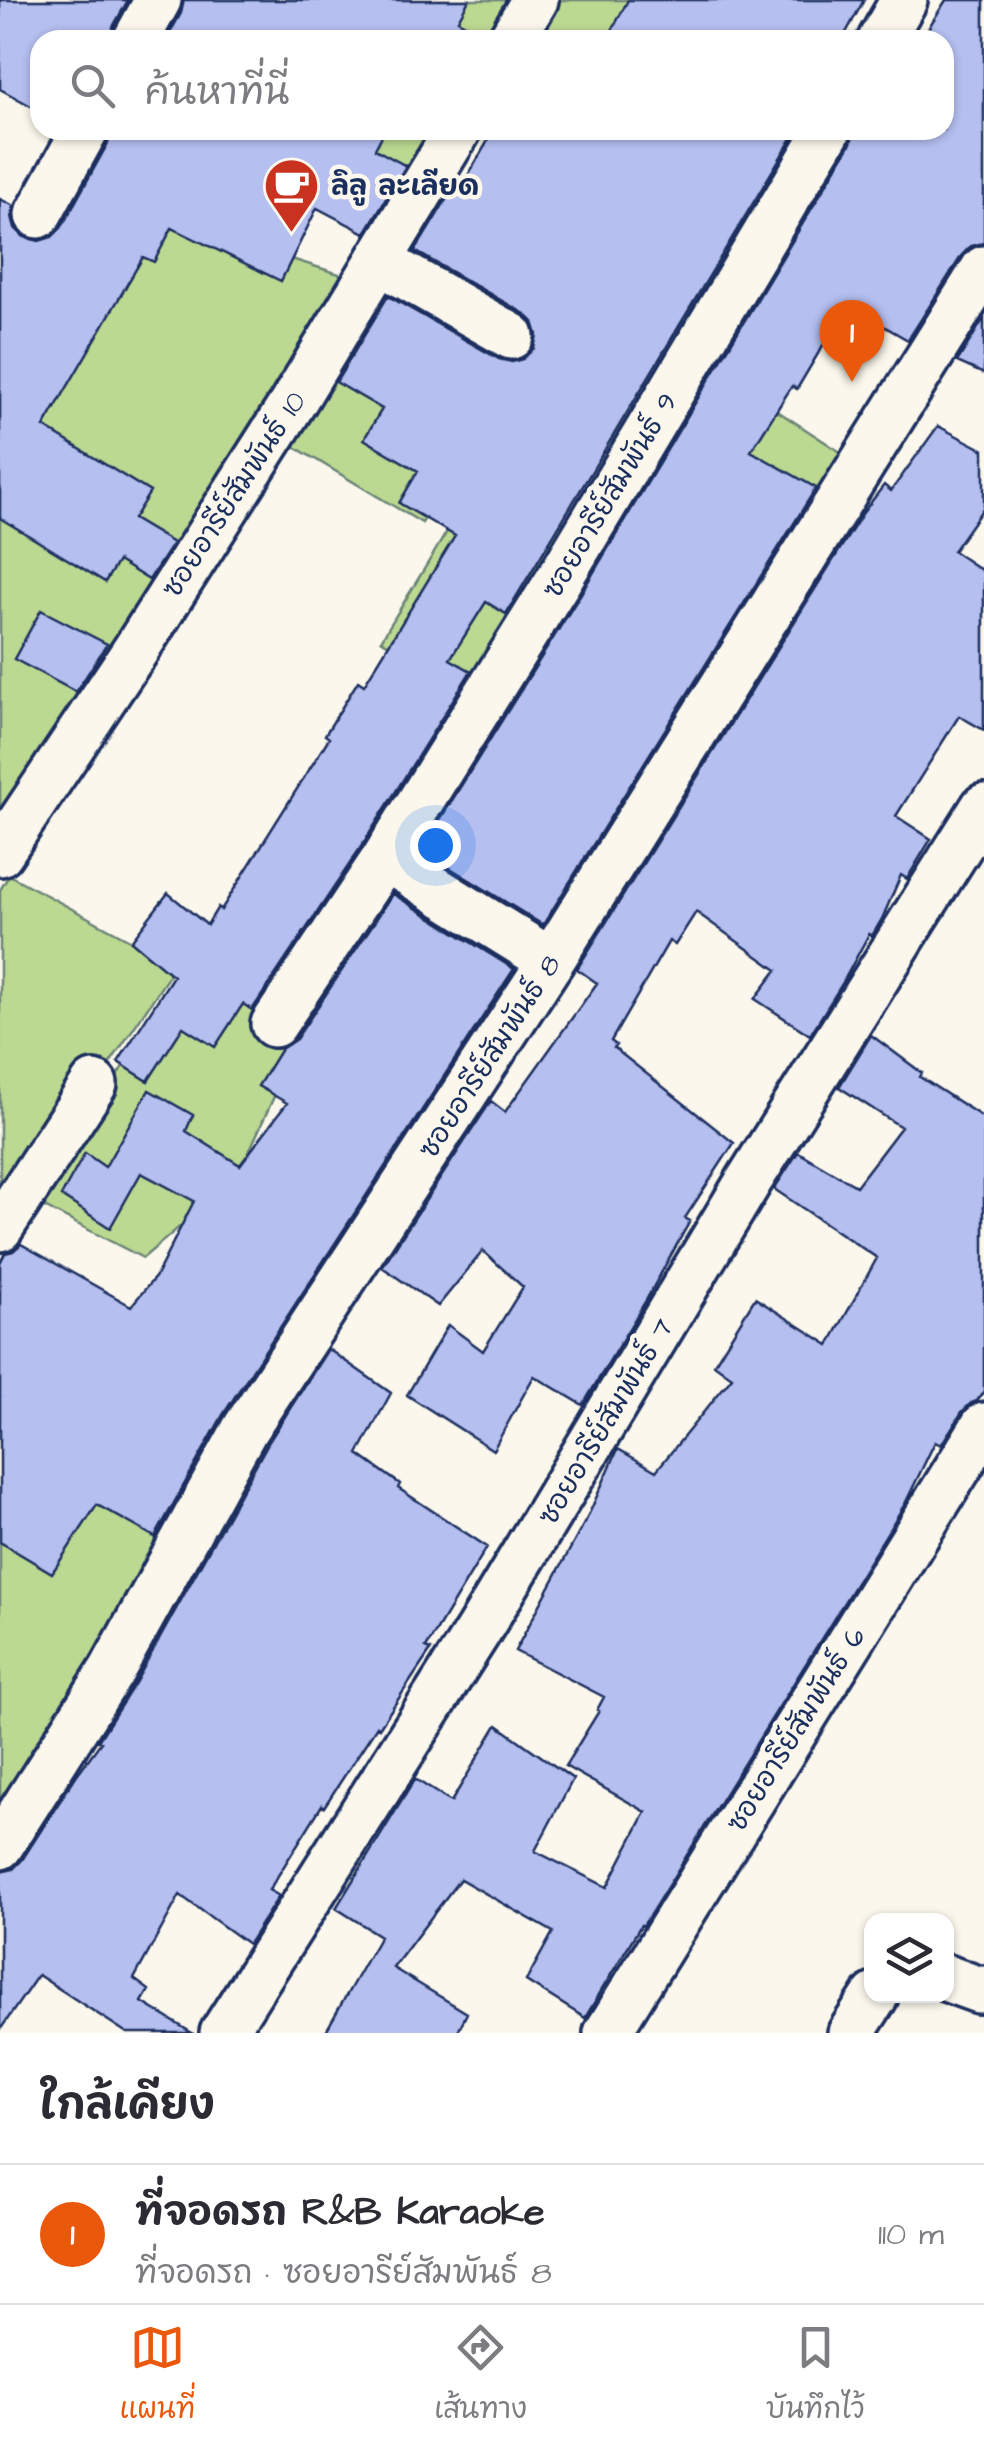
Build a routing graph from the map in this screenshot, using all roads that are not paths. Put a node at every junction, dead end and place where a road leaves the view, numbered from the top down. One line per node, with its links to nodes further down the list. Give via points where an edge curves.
1 (158, 0): 4 (street)
2 (536, 0): 5 (street)
3 (904, 0): 6 (street)
4 (142, 30)
5 (517, 30)
6 (887, 30)
7 (80, 140): 10 (street)
8 (452, 140): 11 (street, ซอยอารีย์สัมพันธ์ 10)
9 (822, 140): 16 (street, ซอยอารีย์สัมพันธ์ 9)
10 (38, 214)
11 (379, 260): 13 (street); 15 (street, ซอยอารีย์สัมพันธ์ 10, via 135,651)
12 (984, 269): 17 (street, ซอยอารีย์สัมพันธ์ 8)
13 (512, 336)
14 (984, 807): 26 (street, ซอยอารีย์สัมพันธ์ 7)
15 (0, 852)
16 (385, 858): 17 (street); 18 (street, ซอยอารีย์สัมพันธ์ 9)
17 (551, 961): 22 (street, ซอยอารีย์สัมพันธ์ 8, via 245,1429 112,1670)
18 (274, 1024)
19 (94, 1084): 20 (street)
20 (0, 1228)
21 (984, 1426): 27 (street, ซอยอารีย์สัมพันธ์ 6)
22 (0, 1846)
23 (954, 1981): 24 (street)
24 (984, 1989)
25 (870, 2003): 28 (street)
26 (224, 2033)
27 (606, 2033)
28 (851, 2033)

